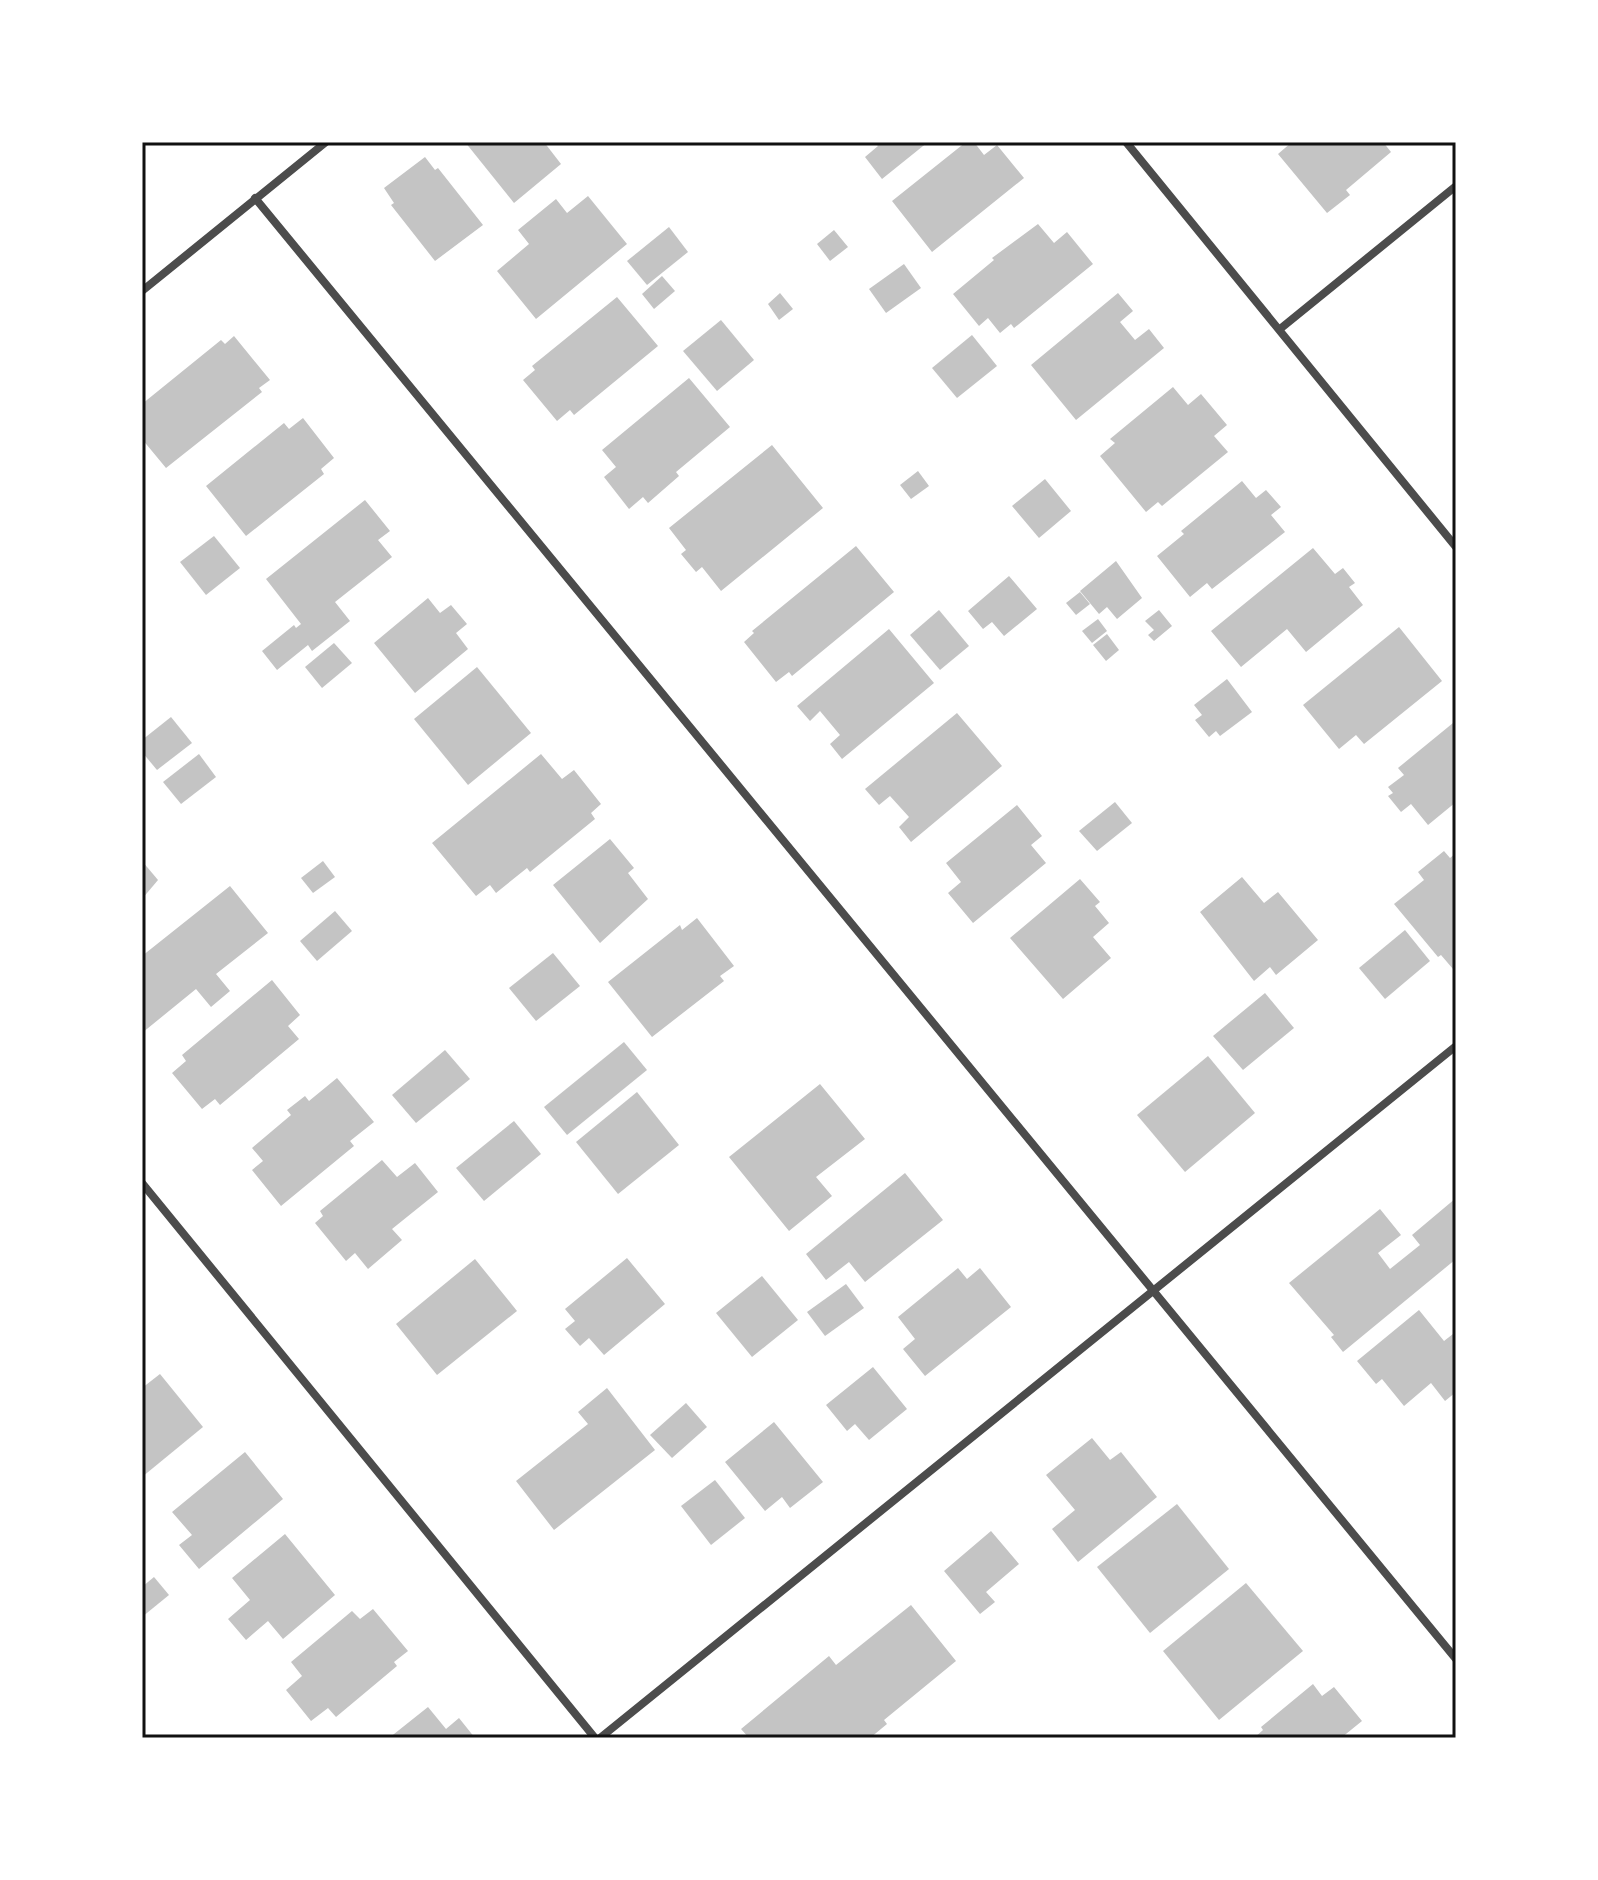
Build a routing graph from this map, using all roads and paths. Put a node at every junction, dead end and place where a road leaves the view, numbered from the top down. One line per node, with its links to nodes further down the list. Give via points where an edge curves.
1 (326, 142): 4 (street)
2 (1126, 142): 6 (street)
3 (1456, 186): 6 (street)
4 (255, 198): 5 (street); 10 (street)
5 (142, 291)
6 (1280, 329): 7 (street)
7 (1456, 547)
8 (1456, 1046): 10 (street)
9 (142, 1183): 12 (street)
10 (1155, 1290): 11 (street); 12 (street)
11 (1456, 1659)
12 (597, 1738)

